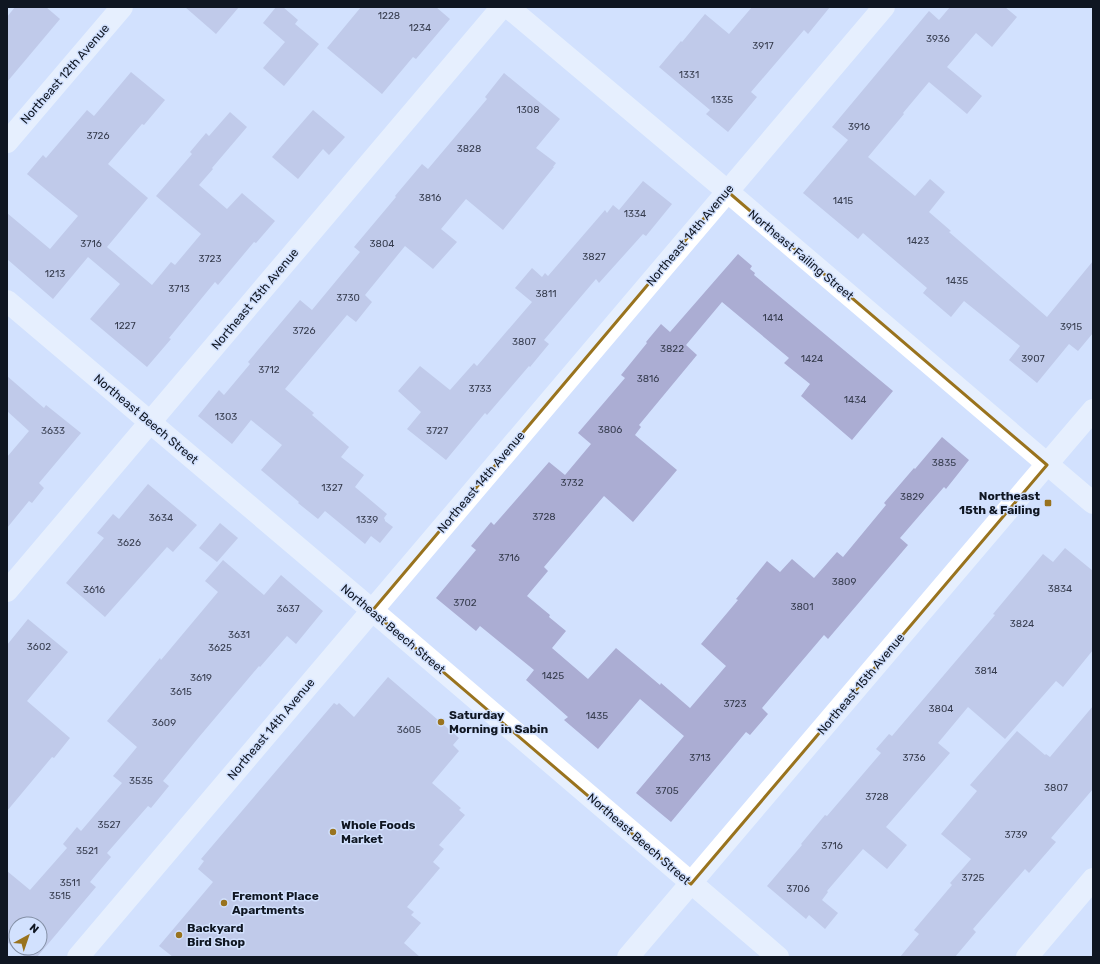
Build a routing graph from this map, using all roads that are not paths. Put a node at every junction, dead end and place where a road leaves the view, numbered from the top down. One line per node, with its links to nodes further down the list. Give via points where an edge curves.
1 (122, 7): 5 (street, Northeast 12th Avenue)
2 (502, 7): 9 (street, Northeast 13th Avenue)
3 (508, 7): 6 (street, Northeast Failing Street)
4 (884, 7): 6 (street, Northeast 14th Avenue)
5 (7, 142)
6 (727, 191): 10 (street, Northeast Failing Street); 13 (street, Northeast 14th Avenue)
7 (7, 301): 9 (street, Northeast Beech Street)
8 (1093, 410): 10 (street, Northeast 15th Avenue)
9 (150, 422): 12 (street, Northeast 13th Avenue); 13 (street, Northeast Beech Street)
10 (1047, 465): 11 (street, Northeast Failing Street); 15 (street, Northeast 15th Avenue)
11 (1093, 504)
12 (7, 591)
13 (372, 610): 15 (street, Northeast Beech Street); 16 (street, Northeast 14th Avenue)
14 (1093, 879): 19 (street)
15 (691, 884): 17 (street, Northeast 15th Avenue); 18 (street, Northeast Beech Street)
16 (78, 957)
17 (628, 957)
18 (778, 957)
19 (1027, 957)

